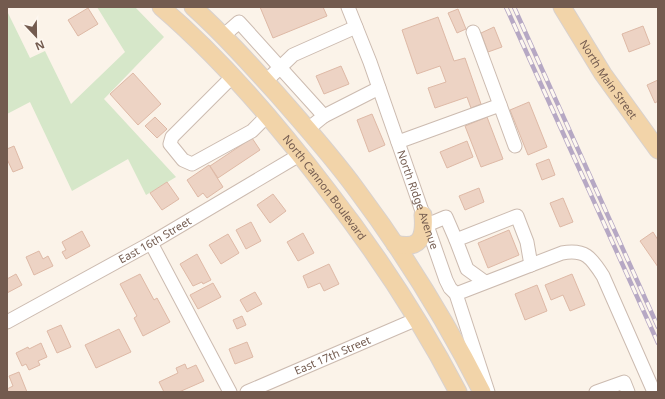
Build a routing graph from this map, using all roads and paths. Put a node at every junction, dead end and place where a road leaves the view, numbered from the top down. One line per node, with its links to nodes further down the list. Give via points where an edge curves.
1 (161, 7): 9 (main road, North Cannon Boulevard)
2 (348, 7): 5 (street, North Ridge Avenue)
3 (562, 7): 18 (main road, North Main Street, via 603,74)
4 (195, 8): 7 (main road, North Cannon Boulevard)
5 (356, 27): 8 (street, via 293,55); 11 (street, North Ridge Avenue)
6 (473, 32): 12 (street)
7 (223, 36): 8 (street, via 239,22); 10 (main road, North Cannon Boulevard)
8 (280, 68): 10 (street); 14 (street)
9 (232, 77): 13 (main road, North Cannon Boulevard); 13 (street, via 172,137 170,144 183,160 192,164 252,131)
10 (266, 82): 15 (main road, North Cannon Boulevard)
11 (379, 88): 14 (street); 16 (street, North Ridge Avenue)
12 (500, 105): 16 (street); 17 (street)
13 (268, 116): 19 (main road, North Cannon Boulevard)
14 (324, 116): 15 (street)
15 (308, 129): 22 (main road, North Cannon Boulevard, via 356,189)
16 (398, 142): 20 (street, North Ridge Avenue)
17 (515, 146)
18 (658, 150)
19 (301, 154): 21 (street, East 16th Street); 28 (main road, North Cannon Boulevard, via 366,242)
20 (425, 220): 22 (main road, via 424,229 414,245 405,247); 23 (street, via 446,217); 24 (street, North Ridge Avenue)
21 (151, 243): 29 (street, East 16th Street); 30 (street)
22 (394, 244): 33 (main road, North Cannon Boulevard, via 439,312)
23 (458, 245): 24 (street); 25 (street, via 517,216 527,242); 26 (street, via 467,269)
24 (439, 259): 27 (street, North Ridge Avenue, via 446,280)
25 (531, 265): 26 (street); 37 (street, via 571,252 580,252 591,259 603,276)
26 (485, 282): 27 (street)
27 (456, 294): 34 (street, North Ridge Avenue)
28 (417, 319): 31 (street, East 17th Street); 32 (main road, North Cannon Boulevard)
29 (7, 322)
30 (230, 392)
31 (247, 392)
32 (458, 392)
33 (482, 392)
34 (488, 392)
35 (596, 392): 36 (street, via 624,382)
36 (628, 392)
37 (654, 392)

